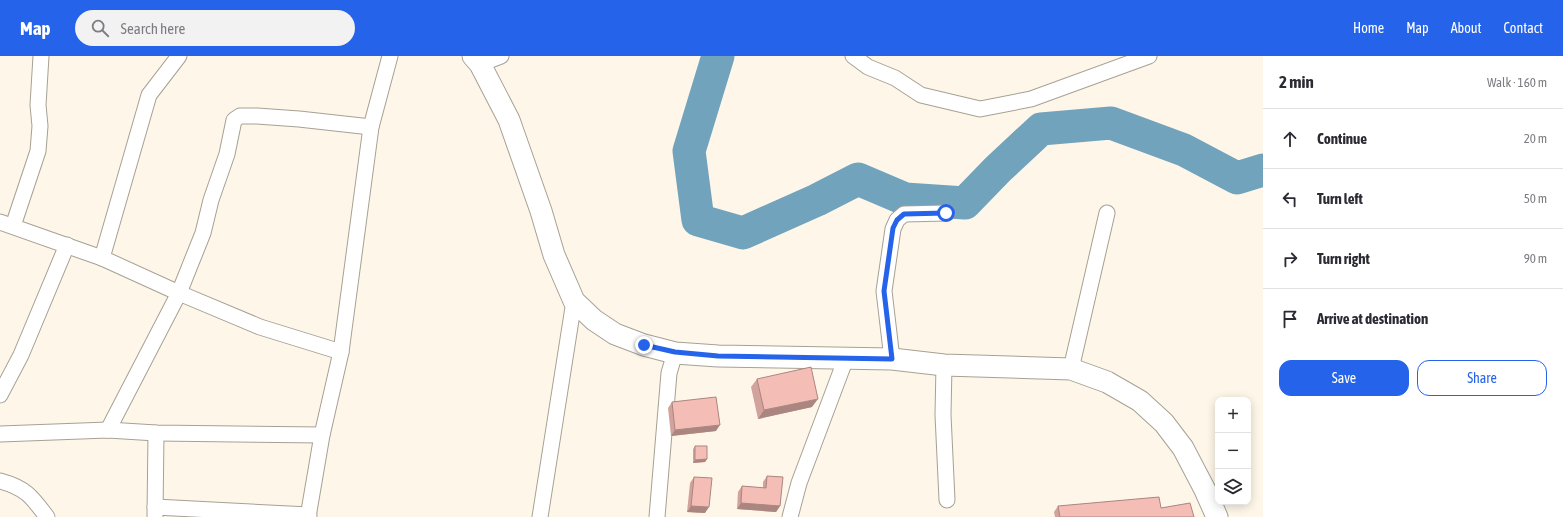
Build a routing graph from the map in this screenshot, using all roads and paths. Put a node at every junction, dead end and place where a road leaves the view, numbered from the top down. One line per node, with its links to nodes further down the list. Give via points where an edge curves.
1 (41, 56): 11 (street, via 38,151)
2 (179, 56): 13 (street, via 149,95)
3 (390, 56): 8 (street)
4 (501, 56): 7 (street)
5 (853, 56): 6 (street, via 868,67 895,78 921,95 980,109 1031,99)
6 (1149, 56)
7 (477, 60): 15 (main road, via 509,120 554,255)
8 (371, 127): 14 (street, via 257,116 240,116 234,120 227,154 203,233); 16 (street)
9 (946, 213): 19 (street, via 904,214 893,228 884,291)
10 (1107, 213): 21 (street)
11 (7, 224): 12 (street)
12 (67, 245): 13 (street); 22 (street, via 21,355)
13 (102, 258): 14 (street)
14 (178, 293): 16 (street, via 260,327); 23 (street)
15 (574, 301): 17 (main road, via 594,320 615,334 644,345); 32 (street)
16 (341, 352): 26 (street)
17 (675, 352): 18 (main road, via 718,356); 33 (street, via 669,373)
18 (846, 358): 19 (main road); 34 (street)
19 (892, 359): 20 (main road)
20 (944, 364): 21 (main road); 28 (street, via 943,415)
21 (1071, 369): 35 (main road, via 1107,382 1140,401 1164,423 1183,448)
22 (0, 395)
23 (108, 430): 24 (street); 25 (street)
24 (156, 433): 26 (street); 29 (street)
25 (0, 434)
26 (322, 435): 30 (street)
27 (0, 481): 31 (street, via 27,492)
28 (947, 500)
29 (155, 512): 30 (street)
30 (308, 516)
31 (48, 517)
32 (540, 517)
33 (656, 517)
34 (790, 517)
35 (1216, 517)

